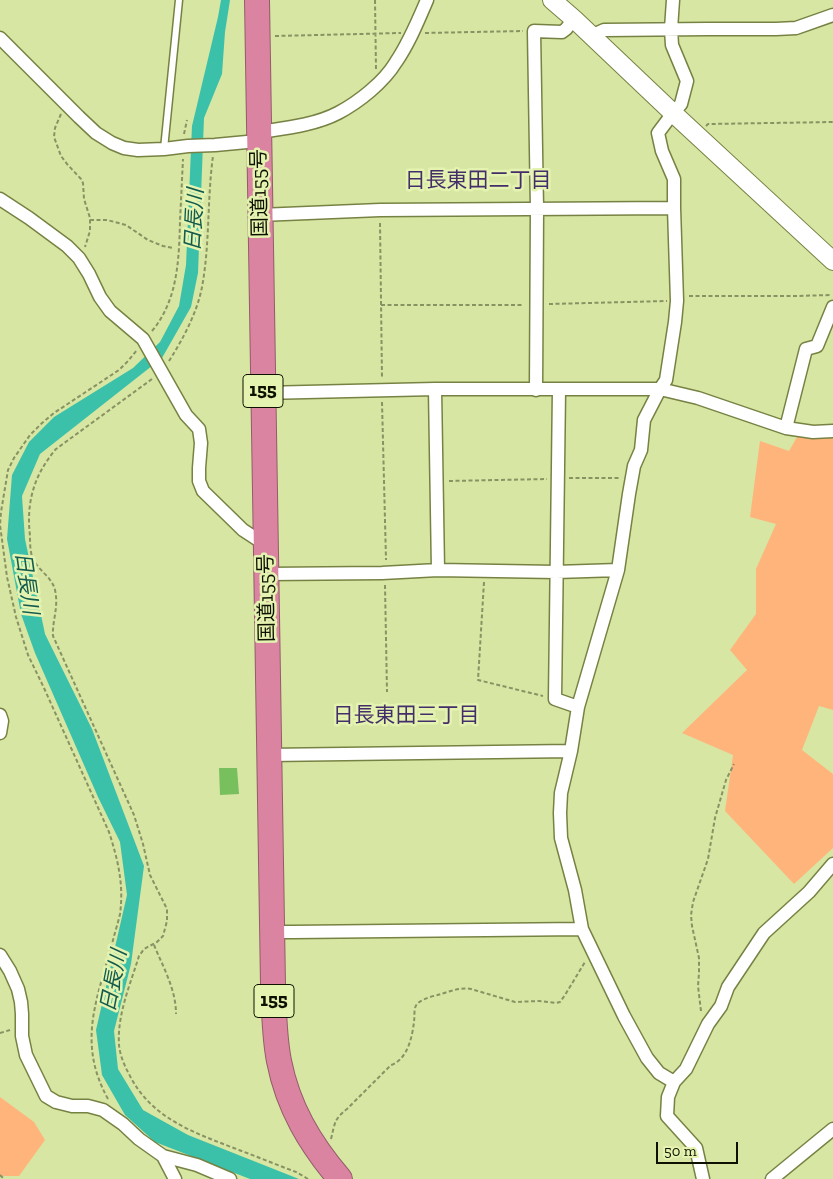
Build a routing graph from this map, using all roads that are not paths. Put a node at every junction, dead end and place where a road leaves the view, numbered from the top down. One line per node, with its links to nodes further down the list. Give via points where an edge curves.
1 (179, 0): 13 (lane)
2 (257, 0): 12 (highway, 国道155号 / 155)
3 (427, 0): 12 (street, via 396,63 360,99 338,113)
4 (552, 0): 7 (street)
5 (673, 0): 8 (street)
6 (833, 15): 8 (street, via 796,28)
7 (574, 20): 9 (street); 16 (street, via 562,32 534,31)
8 (671, 29): 9 (street, via 604,30); 11 (street, via 672,45 688,81 681,104)
9 (591, 36): 11 (street)
10 (0, 38): 13 (street, via 96,133 124,148)
11 (673, 113): 15 (street, via 658,133 674,179); 18 (street)
12 (260, 137): 13 (street, via 247,142); 17 (highway, 国道155号 / 155)
13 (164, 149)
14 (0, 199): 27 (street, via 67,246 90,274 110,311 145,342 186,415 199,429 199,468 203,491 244,530)
15 (674, 208): 16 (street); 21 (street, via 675,322 666,380)
16 (537, 209): 17 (street, via 366,210); 22 (street)
17 (260, 215): 24 (highway, 国道155号 / 155)
18 (833, 261)
19 (833, 307): 25 (street, via 817,346 806,349)
20 (435, 389): 22 (street); 24 (street); 28 (street)
21 (660, 389): 23 (street); 25 (street, via 698,398); 29 (street, via 644,420)
22 (536, 390): 23 (street)
23 (559, 390): 30 (street)
24 (263, 393): 27 (highway, 国道155号 / 155)
25 (786, 428): 26 (street)
26 (833, 431)
27 (266, 545): 31 (highway, 国道155号 / 155)
28 (438, 570): 30 (street); 31 (street)
29 (618, 570): 30 (street); 32 (street)
30 (556, 572): 32 (street, via 555,699)
31 (267, 574): 36 (highway, 国道155号 / 155)
32 (578, 707): 35 (street)
33 (0, 714): 34 (street)
34 (0, 733)
35 (571, 750): 36 (street); 38 (street, via 561,793 561,838)
36 (269, 755): 39 (highway, 国道155号 / 155)
37 (833, 864): 41 (street, via 809,892 764,933 728,987 686,1069)
38 (582, 928): 39 (street); 41 (street, via 647,1058)
39 (272, 932): 46 (highway, 国道155号 / 155, via 275,1032 285,1087 315,1148)
40 (0, 955): 43 (street, via 20,996 26,1055 46,1096 56,1102 103,1110)
41 (674, 1082): 47 (street, via 668,1097 667,1116 696,1148)
42 (833, 1129): 48 (street)
43 (163, 1156): 44 (street); 45 (street, via 197,1165)
44 (175, 1179)
45 (230, 1179)
46 (340, 1179)
47 (703, 1179)
48 (772, 1179)

